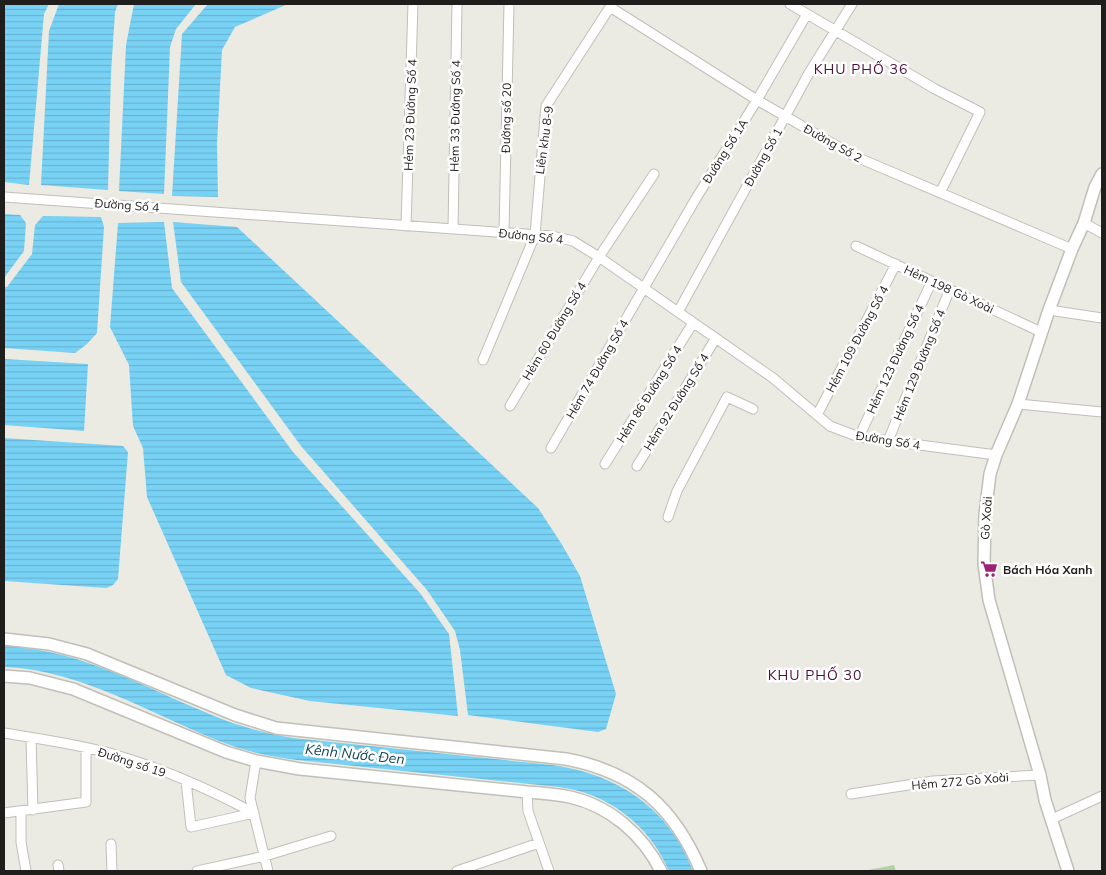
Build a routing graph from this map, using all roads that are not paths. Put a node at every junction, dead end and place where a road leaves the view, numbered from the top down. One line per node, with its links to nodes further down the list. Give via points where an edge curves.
1 (414, 4): 17 (street, Hẻm 23 Đường Số 4)
2 (457, 4): 18 (street, Hẻm 33 Đường Số 4)
3 (509, 4): 19 (street, Đường số 20)
4 (790, 4): 7 (street)
5 (852, 4): 8 (street, Đường Số 1)
6 (611, 5): 9 (street, Đường Số 2); 21 (street, Liên khu 8-9, via 546,106)
7 (807, 14): 8 (street); 9 (street, Đường Số 1A)
8 (836, 31): 10 (street, Đường Số 1); 14 (street, via 980,112)
9 (757, 100): 10 (street, Đường Số 2); 27 (street, Đường Số 1A)
10 (785, 117): 14 (street, Đường Số 2, via 854,156); 30 (street, Đường Số 1)
11 (654, 174): 24 (street, Hẻm 60 Đường Số 4)
12 (1102, 174): 13 (street, Gò Xoài)
13 (1099, 188): 16 (street, Gò Xoài)
14 (940, 193): 23 (street, Đường Số 2)
15 (4, 197): 17 (street, Đường Số 4)
16 (1084, 223): 20 (street); 23 (street, Gò Xoài)
17 (406, 226): 18 (street, Đường Số 4)
18 (452, 229): 19 (street, Đường Số 4)
19 (504, 233): 21 (street, Đường Số 4)
20 (1102, 233)
21 (535, 235): 24 (street, Đường Số 4, via 573,241); 35 (street, Liên khu 8-9)
22 (856, 246): 25 (street, Hẻm 198 Gò Xoài)
23 (1072, 249): 29 (street, Gò Xoài)
24 (599, 257): 27 (street, Đường Số 4); 37 (street, Hẻm 60 Đường Số 4)
25 (896, 264): 26 (street, Hẻm 198 Gò Xoài); 40 (street, Hẻm 109 Đường Số 4)
26 (932, 281): 28 (street, Hẻm 198 Gò Xoài); 41 (street, Hẻm 123 Đường Số 4)
27 (643, 289): 30 (street, Đường Số 4); 43 (street, Hẻm 74 Đường Số 4)
28 (950, 290): 33 (street, Hẻm 198 Gò Xoài); 42 (street, Hẻm 129 Đường Số 4)
29 (1048, 310): 31 (street); 33 (street, Gò Xoài)
30 (678, 312): 32 (street, Đường Số 4)
31 (1102, 318)
32 (693, 323): 34 (street, Đường Số 4); 45 (street, Hẻm 86 Đường Số 4)
33 (1041, 332): 36 (street, Gò Xoài)
34 (716, 338): 40 (street, Đường Số 4, via 773,378); 46 (street, Hẻm 92 Đường Số 4)
35 (483, 360)
36 (1018, 404): 39 (street); 44 (street, Gò Xoài)
37 (510, 406)
38 (753, 409): 47 (street, via 727,397 676,491)
39 (1102, 412)
40 (817, 415): 41 (street, Đường Số 4, via 830,426)
41 (859, 437): 42 (street, Đường Số 4)
42 (888, 441): 44 (street, Đường Số 4)
43 (551, 448)
44 (996, 454): 54 (street, Gò Xoài, via 985,514 984,564 989,600)
45 (605, 464)
46 (637, 466)
47 (668, 517)
48 (4, 639): 75 (street, via 49,644 87,654 234,715 276,728 566,759 592,765 634,785 666,812 686,839)
49 (4, 676): 53 (street, via 73,688 216,748)
50 (4, 733): 51 (street, Đường số 19)
51 (31, 738): 52 (street, Đường số 19); 59 (street)
52 (86, 748): 55 (street, Đường số 19, via 113,754); 59 (street, via 86,802)
53 (256, 761): 56 (street, via 300,769); 62 (street, via 250,798)
54 (1040, 775): 57 (street, Hẻm 272 Gò Xoài, via 933,781); 63 (street, Gò Xoài)
55 (186, 781): 62 (street, Đường số 19); 62 (street, via 192,827)
56 (528, 792): 65 (street, via 528,811); 74 (street, via 572,798 615,817 645,845)
57 (851, 794)
58 (1102, 796): 63 (street)
59 (33, 810): 60 (street)
60 (21, 812): 61 (street); 68 (street, via 21,842)
61 (4, 813)
62 (254, 813): 67 (street)
63 (1052, 819): 76 (street, Gò Xoài)
64 (331, 836): 67 (street)
65 (539, 842): 72 (street); 73 (street)
66 (111, 844): 69 (street)
67 (264, 856): 70 (street); 71 (street)
68 (26, 871)
69 (112, 871)
70 (197, 871)
71 (268, 871)
72 (457, 871)
73 (548, 871)
74 (661, 871)
75 (701, 871)
76 (1068, 871)

